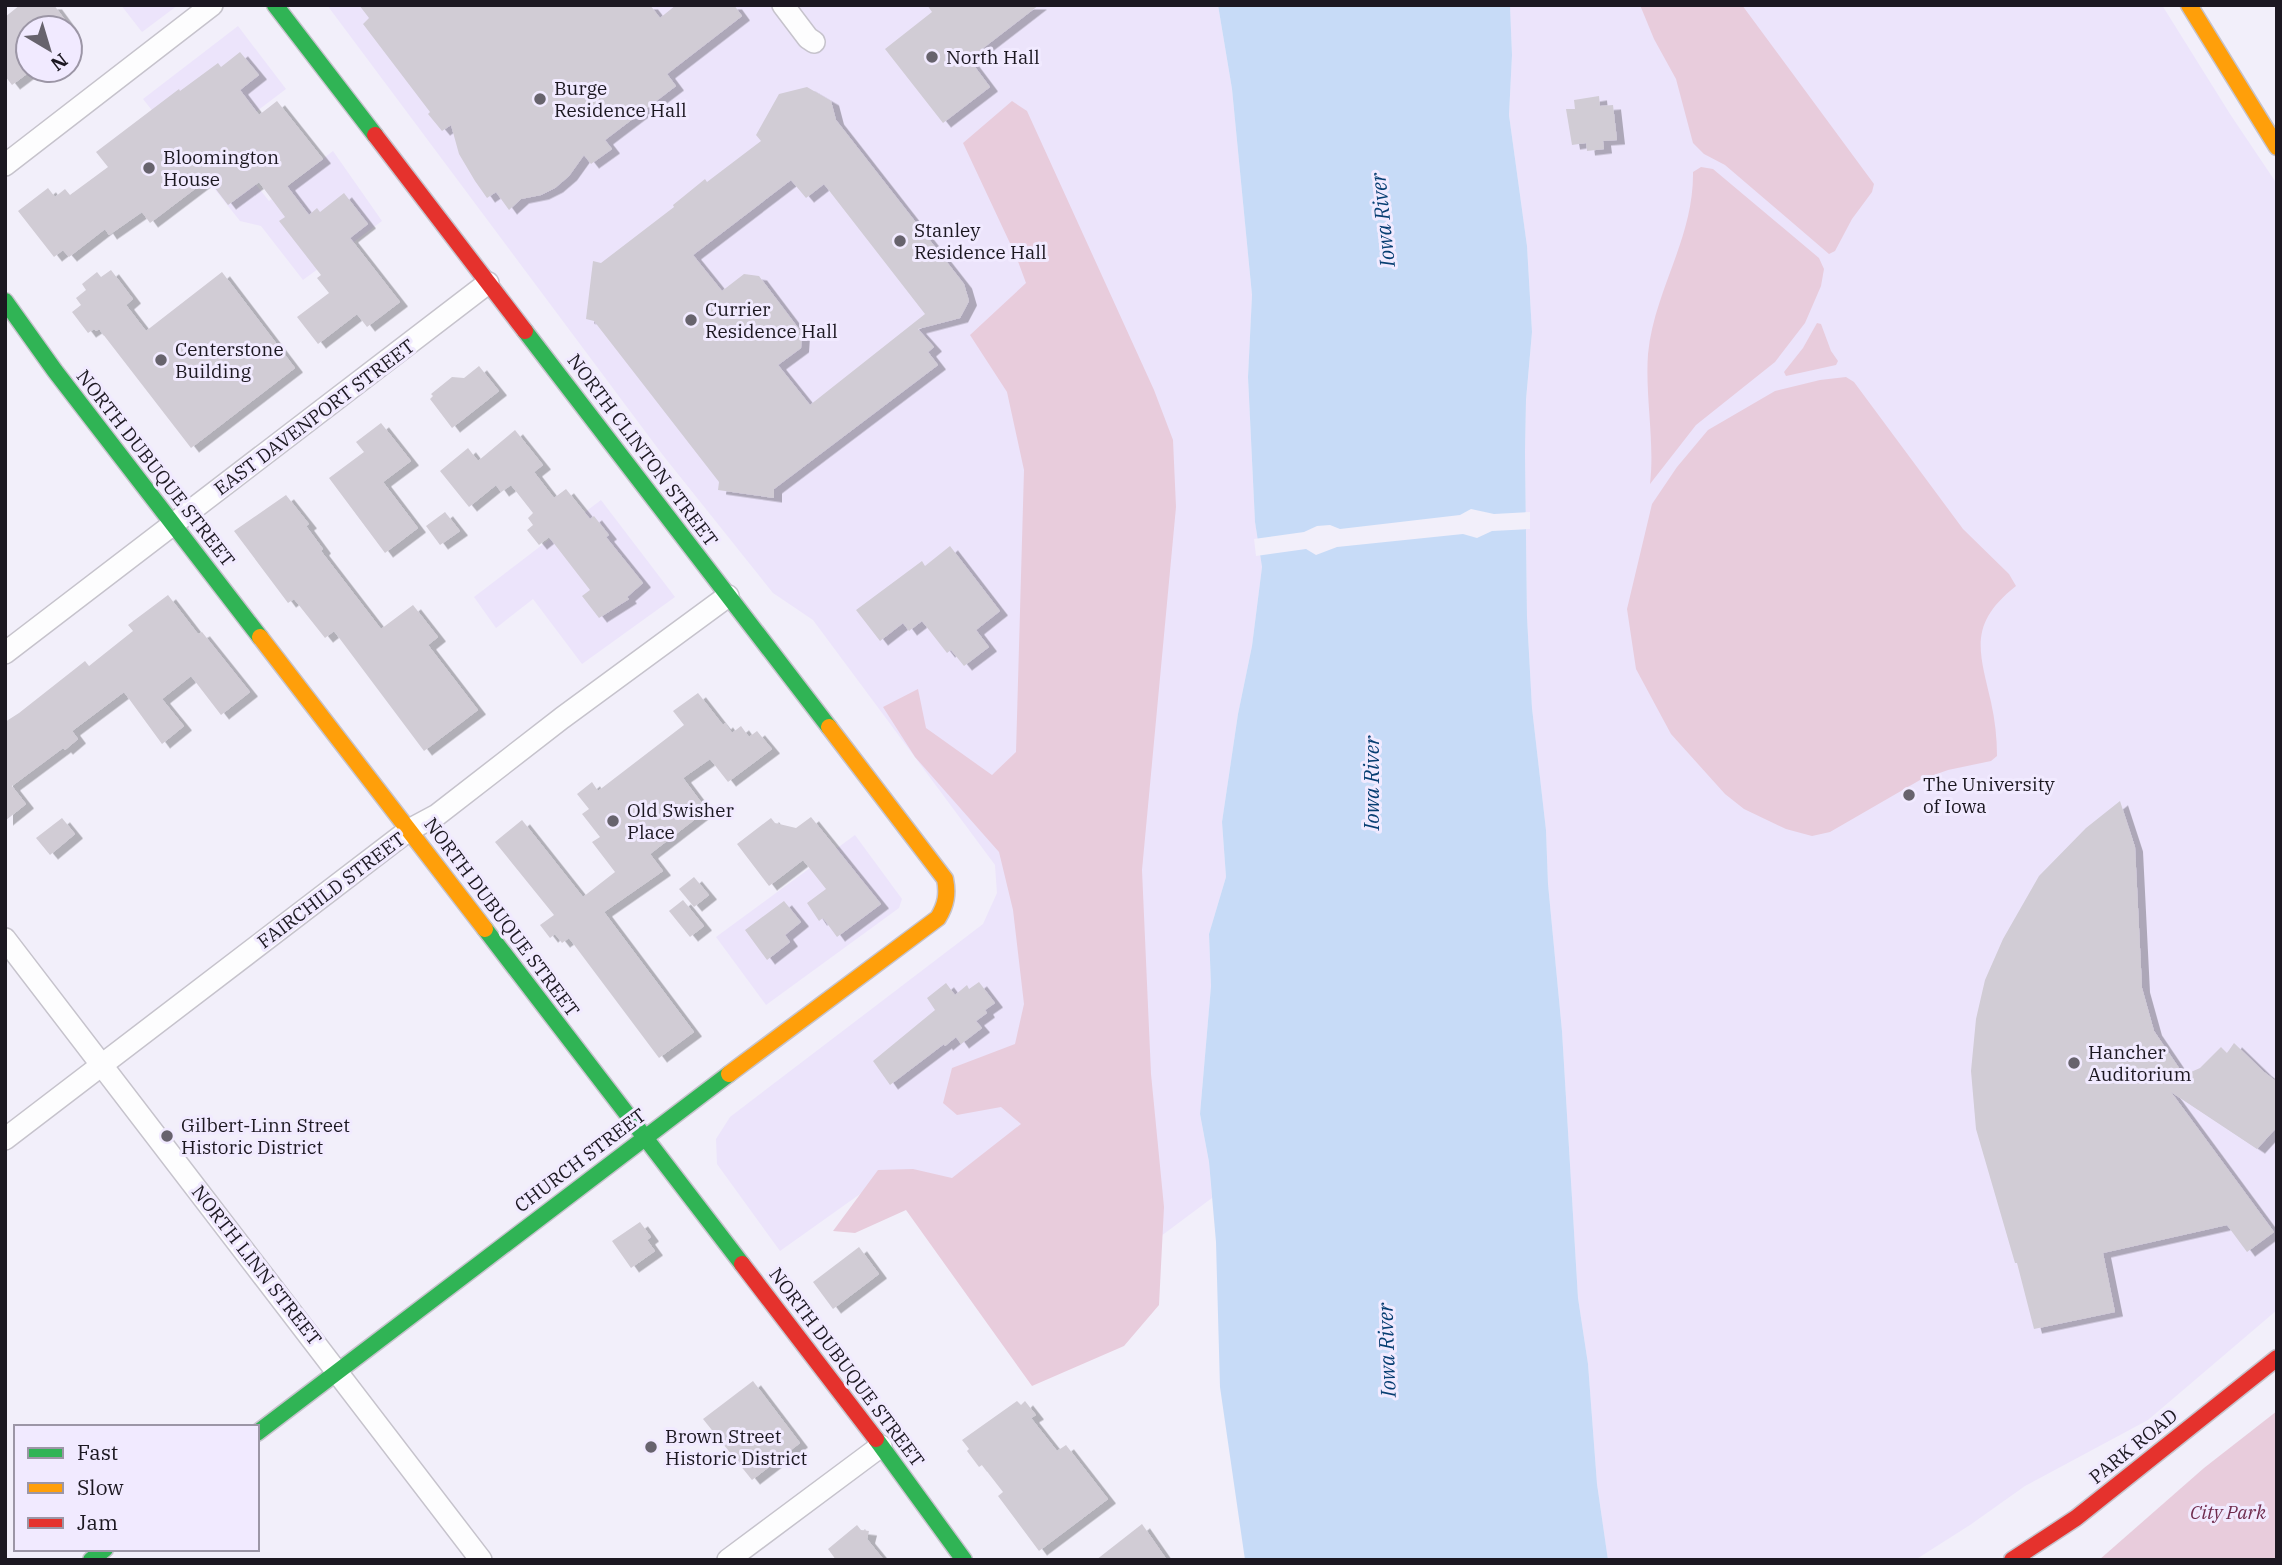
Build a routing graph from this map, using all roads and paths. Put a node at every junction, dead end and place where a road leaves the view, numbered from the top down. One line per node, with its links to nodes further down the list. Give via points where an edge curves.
1 (212, 5): 7 (street)
2 (275, 5): 8 (street, NORTH CLINTON STREET)
3 (783, 5): 5 (street)
4 (2189, 5): 6 (street)
5 (814, 41)
6 (2277, 146)
7 (5, 165)
8 (488, 283): 10 (street, EAST DAVENPORT STREET); 11 (street, NORTH CLINTON STREET)
9 (5, 301): 10 (street, NORTH DUBUQUE STREET)
10 (174, 524): 12 (street, EAST DAVENPORT STREET); 13 (street, NORTH DUBUQUE STREET)
11 (728, 596): 13 (street, FAIRCHILD STREET, via 437,815); 14 (street, NORTH CLINTON STREET, via 945,879 947,905)
12 (5, 653)
13 (409, 830): 16 (street, FAIRCHILD STREET); 17 (street, NORTH DUBUQUE STREET)
14 (930, 923): 17 (street, CHURCH STREET)
15 (5, 939): 16 (street, NORTH LINN STREET)
16 (102, 1065): 18 (street, FAIRCHILD STREET); 20 (street, NORTH LINN STREET)
17 (645, 1137): 20 (street, CHURCH STREET); 22 (street, NORTH DUBUQUE STREET)
18 (5, 1139)
19 (2277, 1358): 26 (street, PARK ROAD, via 2076,1518)
20 (338, 1371): 21 (street, CHURCH STREET); 23 (street, NORTH LINN STREET)
21 (259, 1431)
22 (881, 1446): 24 (street); 25 (street, NORTH DUBUQUE STREET)
23 (481, 1560)
24 (728, 1560)
25 (964, 1560)
26 (2012, 1560)

